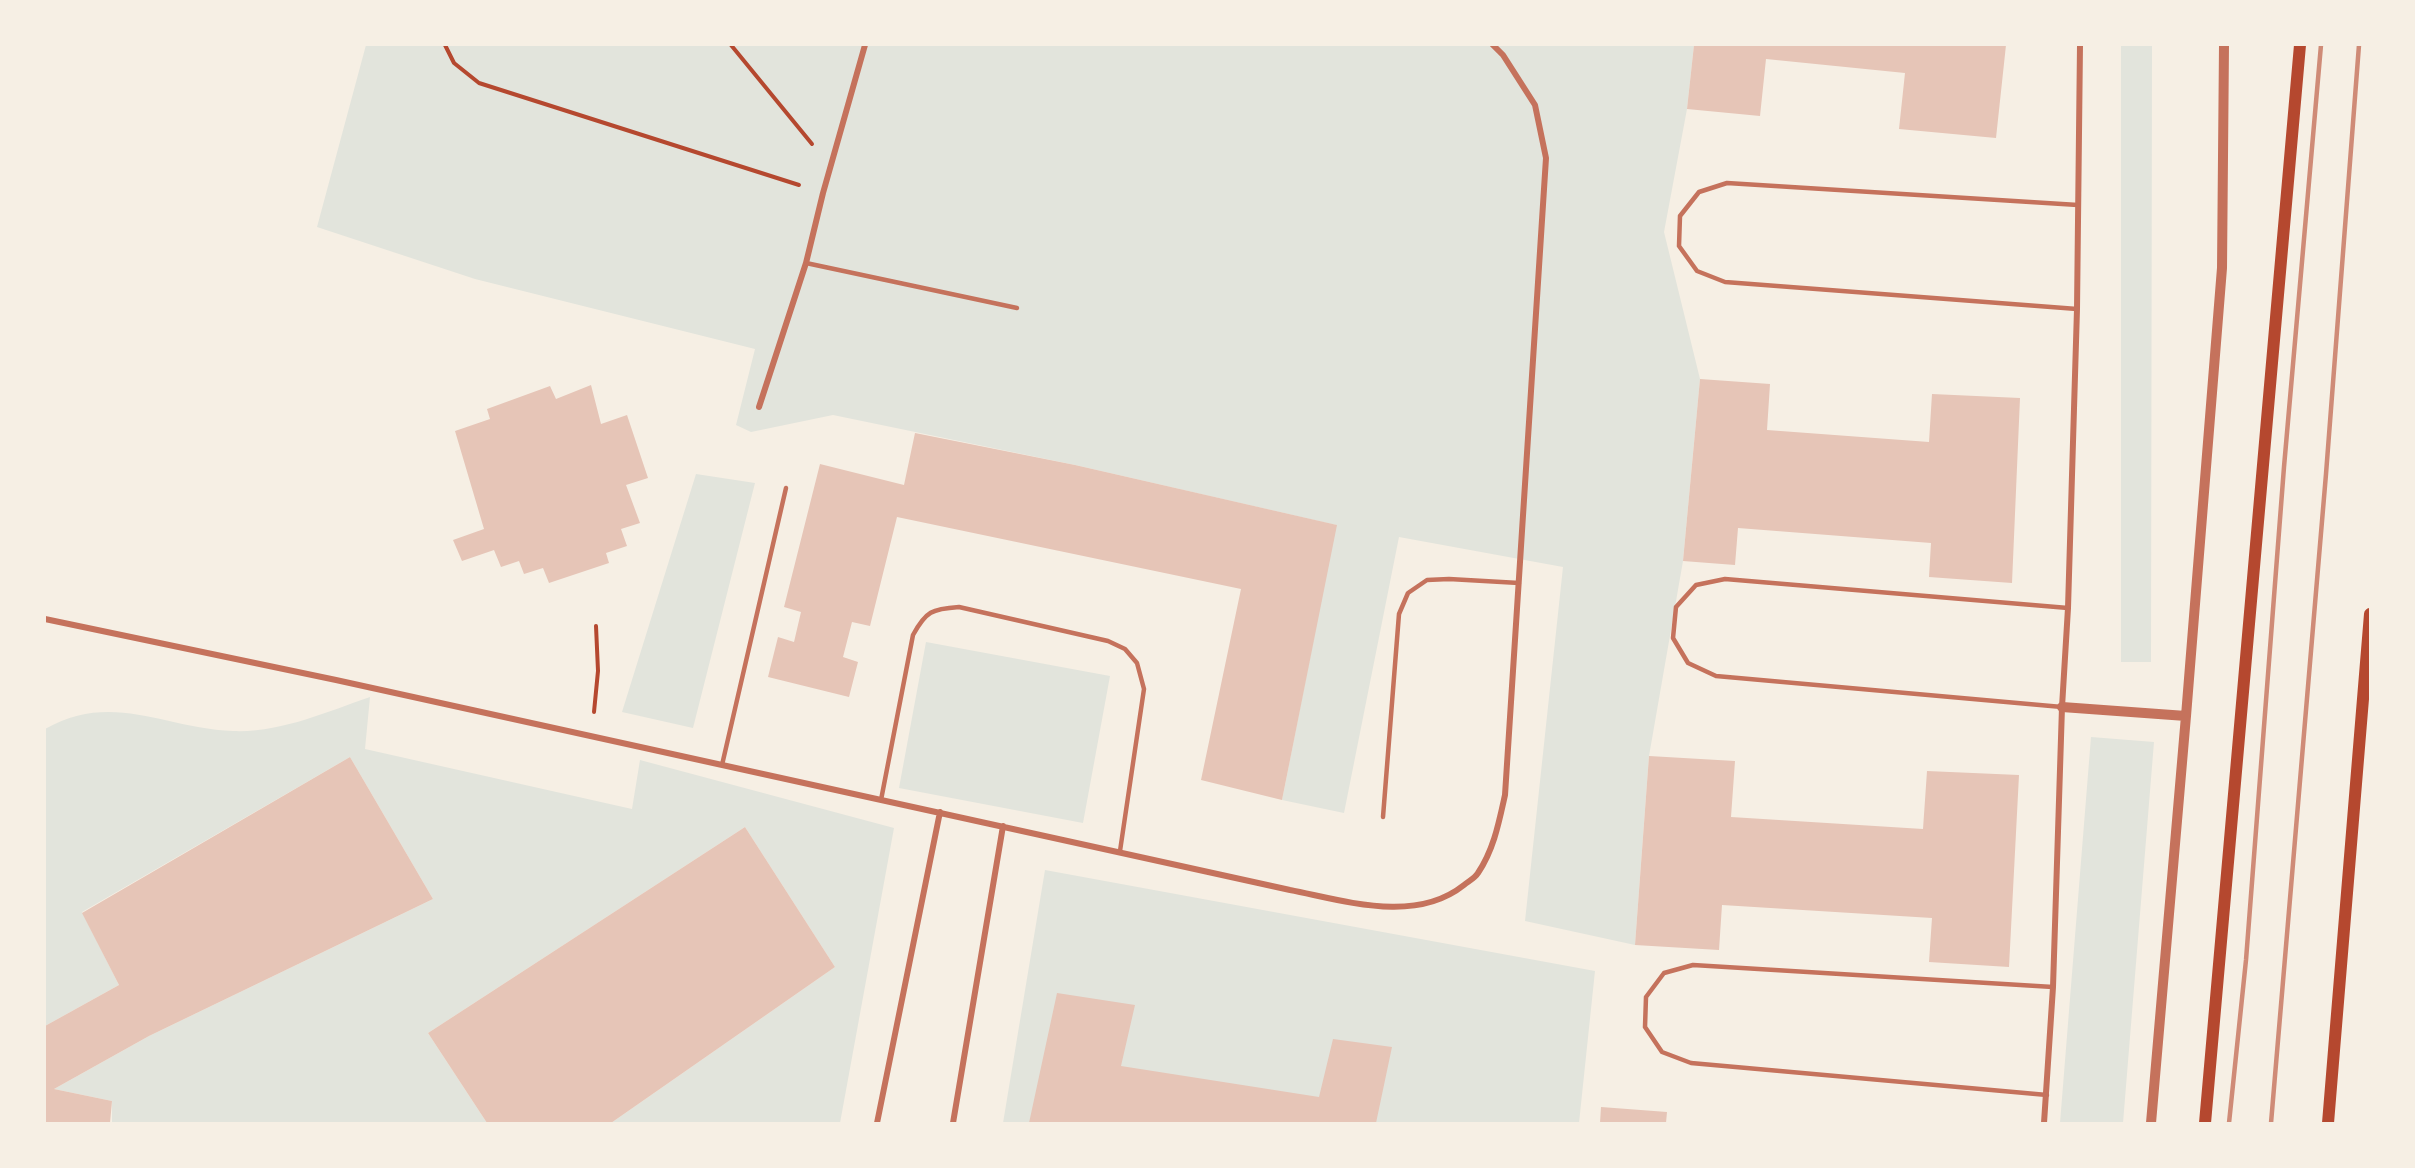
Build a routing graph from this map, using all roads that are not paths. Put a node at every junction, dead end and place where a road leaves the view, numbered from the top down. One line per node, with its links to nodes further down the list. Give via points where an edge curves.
1 (865, 45): 7 (street)
2 (1493, 45): 12 (street, via 1534,105 1546,158)
3 (2080, 45): 6 (street)
4 (2224, 45): 17 (street, via 2222,268)
5 (2300, 45): 30 (main road)
6 (2078, 205): 9 (street); 9 (lane, via 1727,183 1699,192 1680,216 1679,246 1696,271 1725,282)
7 (806, 262): 8 (lane); 10 (street)
8 (1017, 308)
9 (2077, 309): 13 (street)
10 (759, 407)
11 (786, 488): 18 (lane)
12 (1519, 582): 21 (lane, via 1427,580 1408,592 1399,614); 23 (street, via 1505,795 1494,841 1477,875 1452,895 1416,906 1378,907)
13 (2068, 608): 16 (street); 16 (lane, via 1725,579 1696,585 1689,592 1676,607 1673,638 1688,663 1716,676)
14 (2370, 614): 31 (main road)
15 (45, 619): 18 (street)
16 (2062, 707): 17 (street); 24 (street)
17 (2186, 716): 29 (street)
18 (722, 765): 19 (street)
19 (882, 800): 20 (street); 23 (lane, via 913,635 924,615 940,608 959,607 1086,634 1125,649 1137,663 1144,688)
20 (939, 812): 22 (street); 26 (street)
21 (1383, 817)
22 (1003, 826): 23 (street); 27 (street)
23 (1120, 851)
24 (2053, 987): 25 (street); 25 (lane, via 1693,965 1664,973 1646,997 1645,1028 1662,1052 1690,1063)
25 (2047, 1095): 28 (street)
26 (878, 1123)
27 (953, 1123)
28 (2044, 1123)
29 (2151, 1123)
30 (2205, 1123)
31 (2328, 1123)

